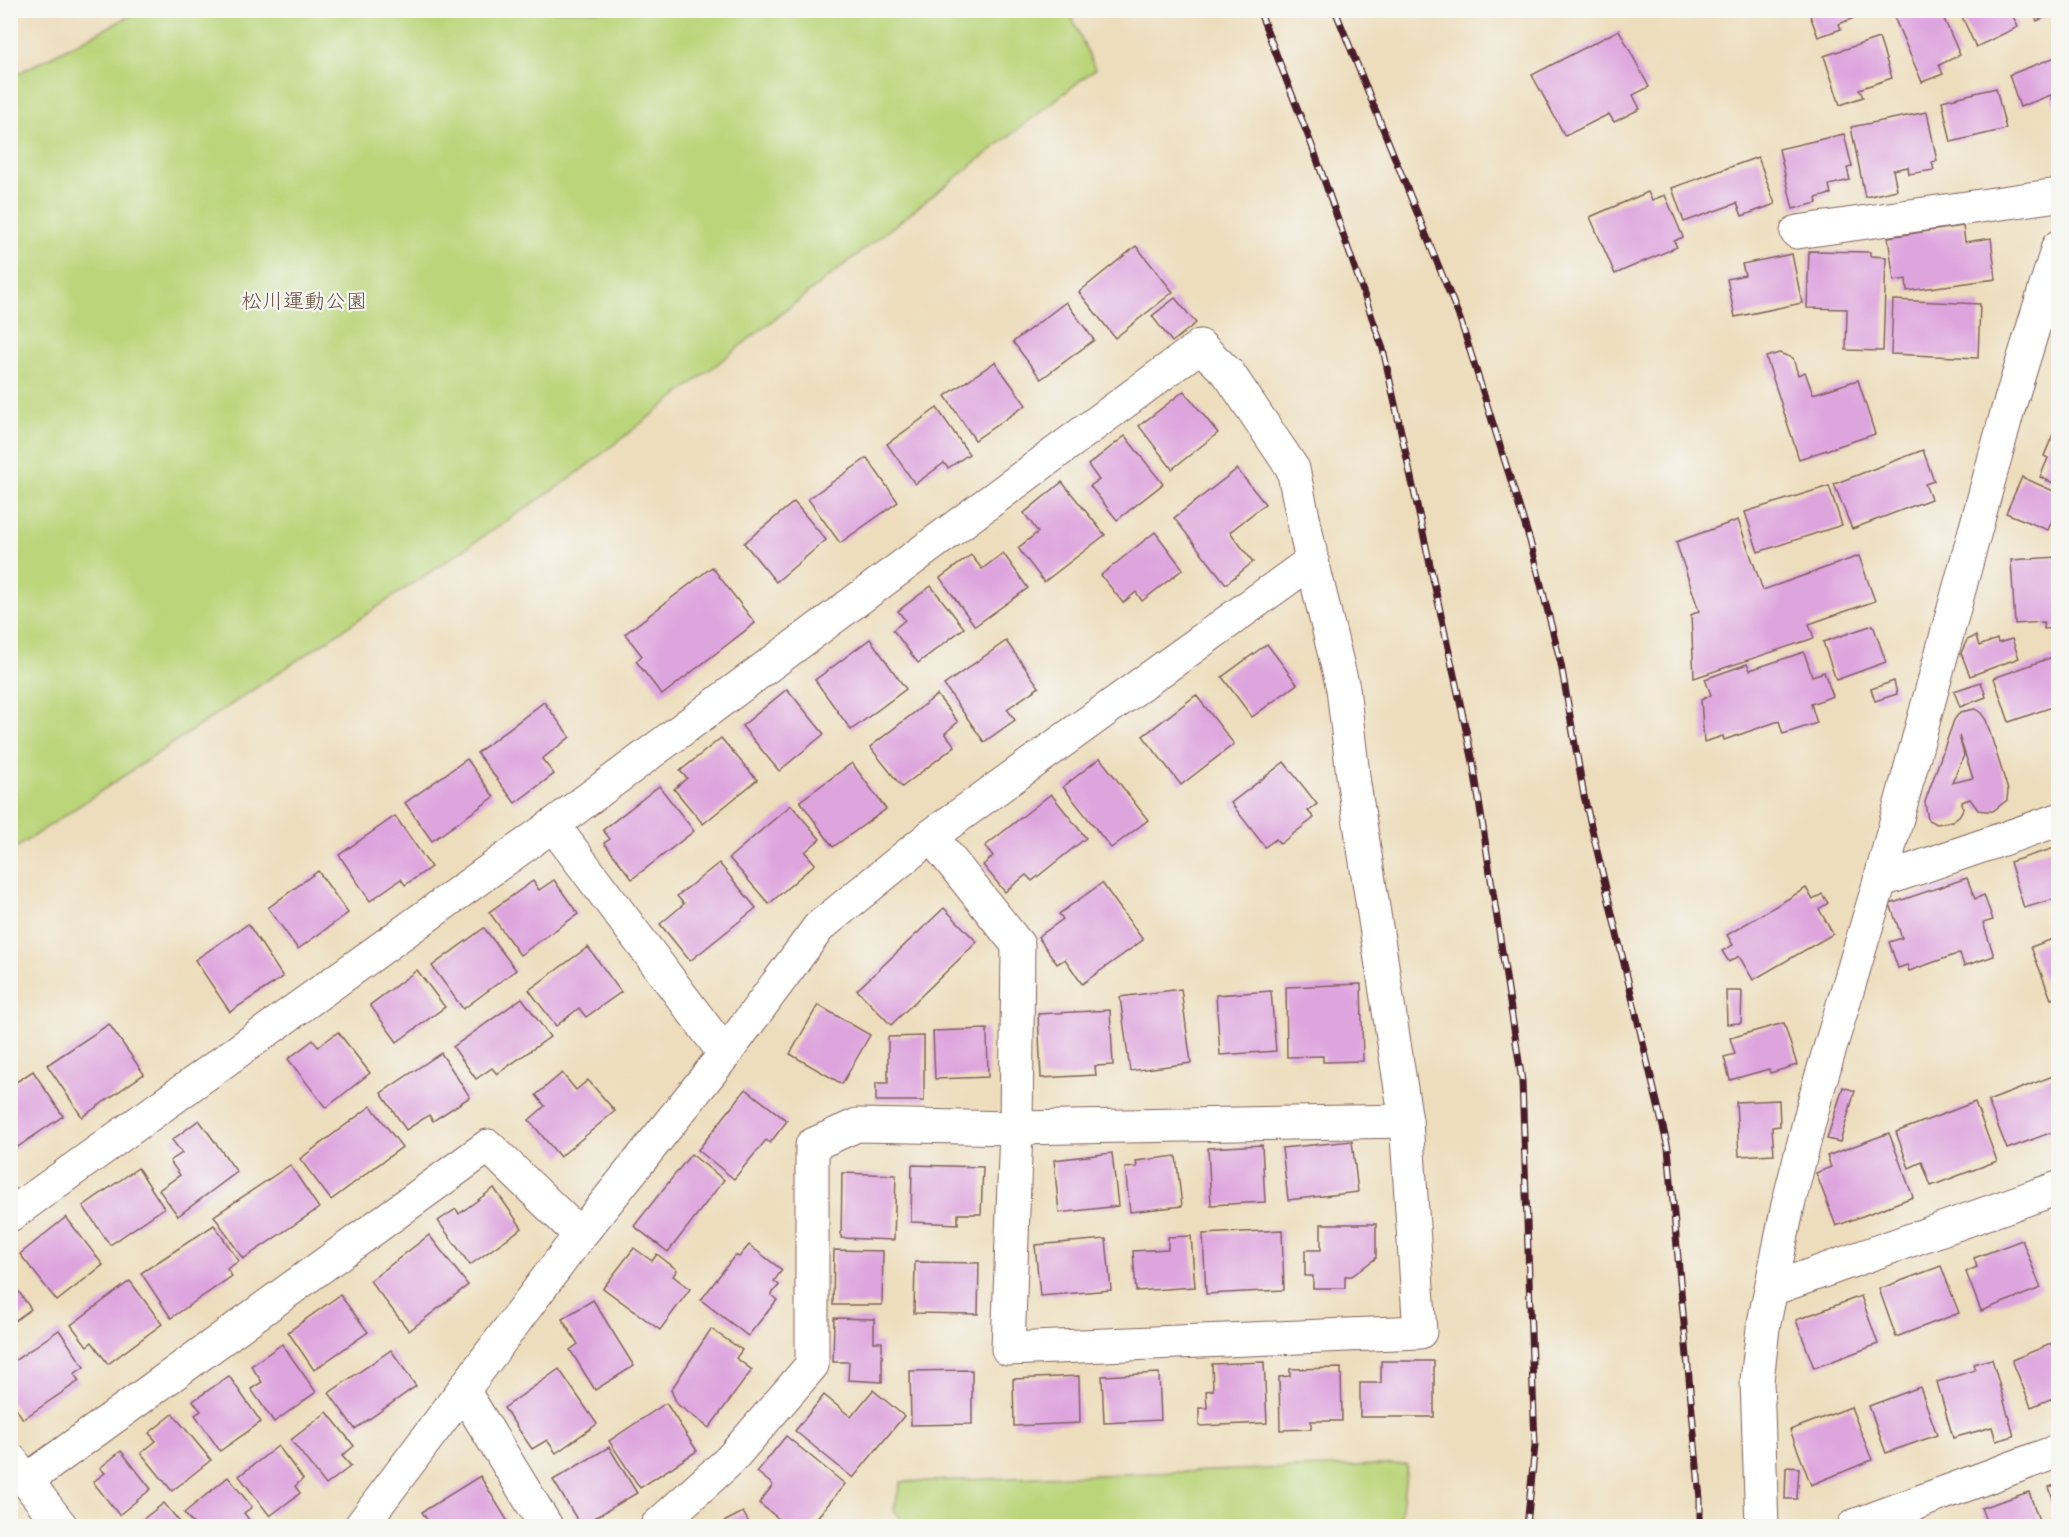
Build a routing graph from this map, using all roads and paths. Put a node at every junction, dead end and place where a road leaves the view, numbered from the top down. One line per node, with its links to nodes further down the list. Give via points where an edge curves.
1 (2058, 195): 2 (street)
2 (1797, 232)
3 (2058, 247): 8 (street, via 2007,413)
4 (1312, 561): 6 (street, via 1293,469 1229,374 1200,346); 7 (street); 10 (street, via 1343,687 1354,784)
5 (2058, 820): 8 (street)
6 (553, 825): 9 (street); 13 (street)
7 (930, 836): 9 (street, via 819,927); 11 (street, via 1018,945)
8 (1880, 881): 15 (street, via 1816,1095)
9 (725, 1054): 14 (street)
10 (1406, 1121): 11 (street); 11 (street, via 1420,1332 1008,1349)
11 (1016, 1128): 22 (street, via 857,1125 812,1145 812,1365 730,1460)
12 (2058, 1188): 15 (street)
13 (10, 1215)
14 (580, 1236): 16 (street); 18 (street, via 488,1146)
15 (1772, 1289): 23 (street, via 1756,1381)
16 (464, 1392): 20 (street); 21 (street)
17 (2058, 1451): 24 (street)
18 (19, 1470): 19 (street)
19 (61, 1527)
20 (361, 1527)
21 (546, 1527)
22 (657, 1527)
23 (1762, 1527)
24 (1854, 1527)

